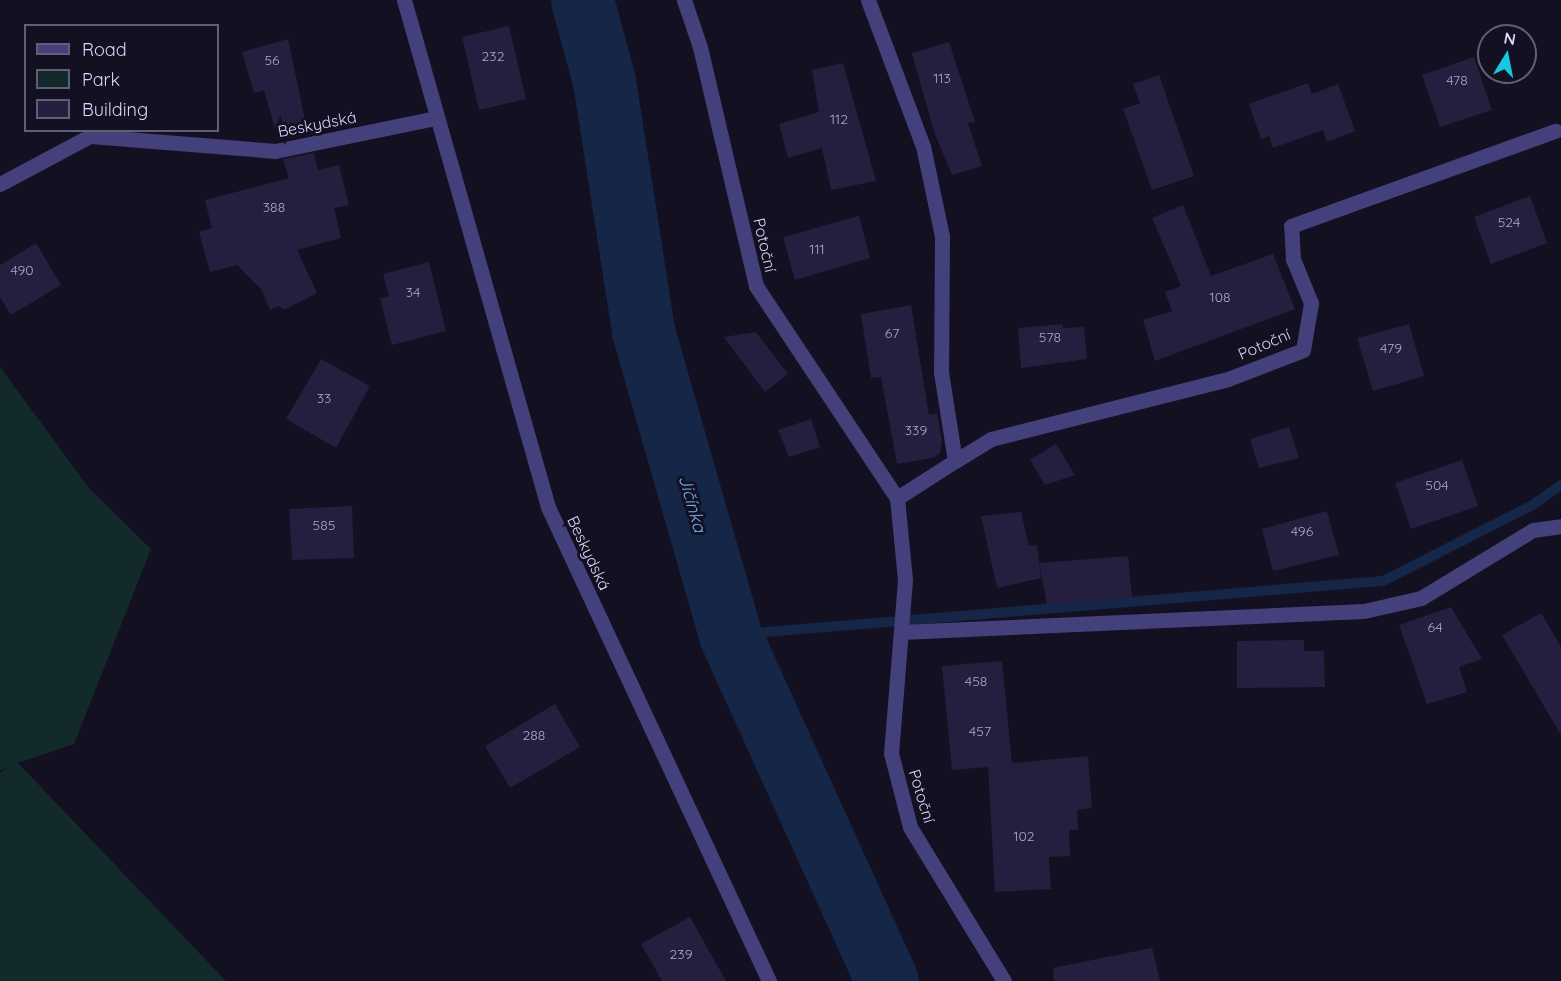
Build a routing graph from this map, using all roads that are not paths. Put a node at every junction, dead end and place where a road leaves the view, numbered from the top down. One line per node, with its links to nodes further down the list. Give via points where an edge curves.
1 (404, 0): 4 (street, Beskydská)
2 (684, 0): 8 (street, Potoční, via 700,47 756,286)
3 (868, 0): 7 (street, via 923,146 942,236 941,372)
4 (436, 118): 6 (street, Beskydská, via 275,151 90,136); 11 (street, Beskydská, via 548,507)
5 (1555, 131): 7 (street, Potoční, via 1292,226 1293,260 1311,303 1303,350 1228,379 991,439)
6 (0, 184)
7 (955, 461): 8 (street, Potoční)
8 (897, 498): 10 (street, Potoční, via 905,580)
9 (1561, 526): 10 (street, via 1533,530 1420,598 1364,611)
10 (901, 633): 12 (street, Potoční, via 891,753 910,827)
11 (769, 981)
12 (1004, 981)

